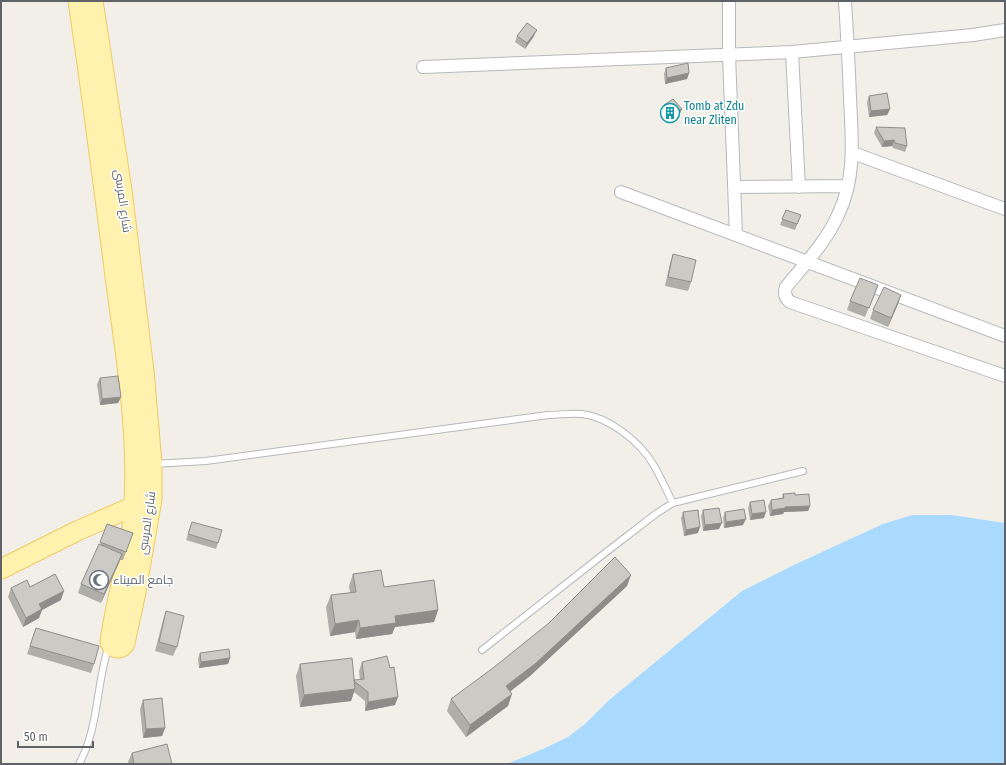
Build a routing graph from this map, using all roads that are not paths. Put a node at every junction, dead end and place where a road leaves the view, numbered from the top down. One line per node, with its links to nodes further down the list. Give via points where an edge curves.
1 (78, 1): 24 (main road, شارع المرسى, via 131,405 135,471)
2 (93, 1): 20 (main road, شارع المرسى, via 123,197 144,371)
3 (729, 1): 8 (street)
4 (845, 1): 6 (street)
5 (1005, 30): 6 (street)
6 (848, 46): 7 (street); 10 (street)
7 (792, 52): 8 (street); 12 (street)
8 (729, 55): 9 (street); 13 (street)
9 (423, 66)
10 (853, 153): 11 (street); 15 (street)
11 (848, 186): 12 (street); 17 (street, via 832,229)
12 (799, 187): 13 (street)
13 (734, 188): 16 (street)
14 (621, 192): 16 (street)
15 (1005, 209)
16 (736, 235): 17 (street)
17 (808, 262): 18 (street); 19 (street, via 786,287 785,294 790,302)
18 (1005, 336)
19 (1004, 373)
20 (152, 464): 22 (main road, شارع المرسى); 23 (lane, via 206,461 548,415 583,414 598,418 616,428 644,451)
21 (803, 471): 23 (lane)
22 (152, 499): 24 (main road); 26 (main road, شارع المرسى, via 125,643 121,648 115,648)
23 (673, 503): 27 (lane)
24 (134, 505): 25 (main road); 26 (main road, شارع المرسى, via 130,540)
25 (1, 569)
26 (110, 642): 28 (lane, via 104,659 91,732)
27 (482, 650)
28 (84, 755): 29 (lane); 30 (lane)
29 (79, 764)
30 (87, 764)

